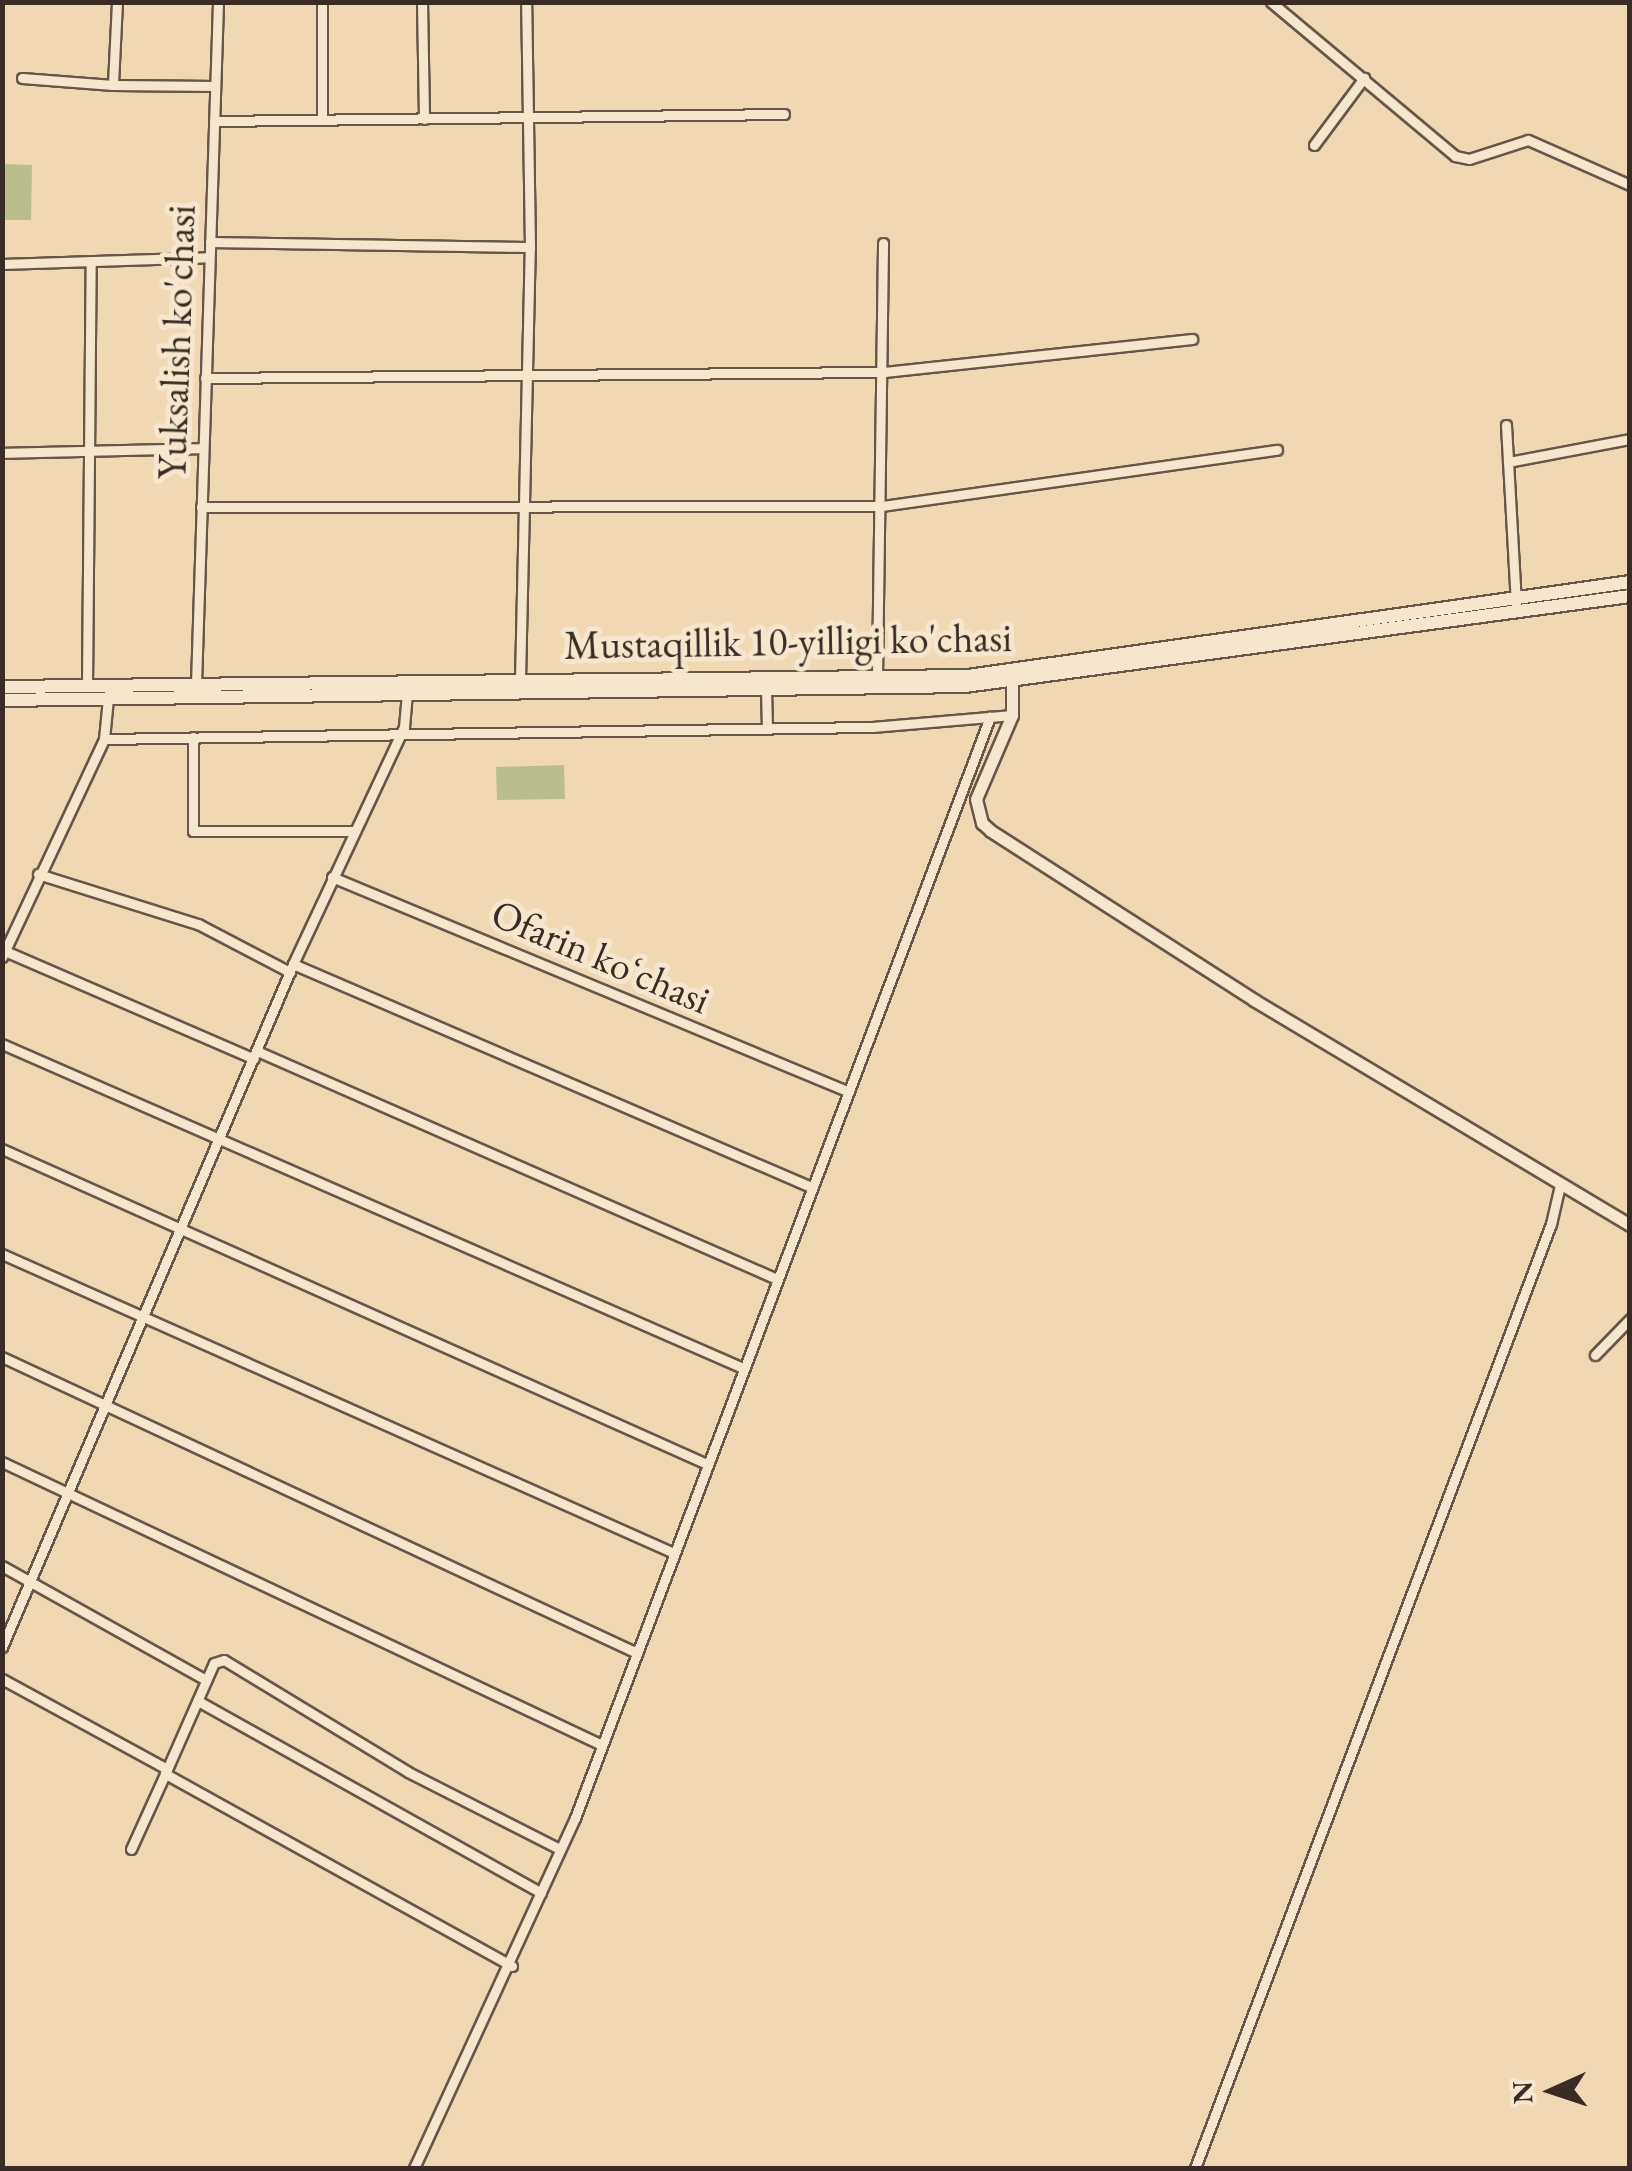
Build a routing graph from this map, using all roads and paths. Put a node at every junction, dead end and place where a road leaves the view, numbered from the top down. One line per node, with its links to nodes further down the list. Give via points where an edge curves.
1 (117, 2): 9 (street)
2 (218, 2): 10 (street, Yuksalish ko'chasi)
3 (322, 2): 14 (street)
4 (422, 2): 13 (street)
5 (526, 2): 12 (street)
6 (1271, 2): 8 (street)
7 (22, 78): 9 (street)
8 (1364, 78): 16 (street); 17 (street, via 1455,156 1469,158 1520,139)
9 (114, 85): 10 (street)
10 (215, 86): 15 (street, Yuksalish ko'chasi)
11 (784, 114): 12 (street)
12 (529, 116): 13 (street); 20 (street)
13 (424, 119): 14 (street)
14 (322, 120): 15 (street)
15 (214, 122): 18 (street, Yuksalish ko'chasi)
16 (1314, 145)
17 (1630, 185)
18 (210, 242): 20 (street); 21 (street, Yuksalish ko'chasi)
19 (883, 242): 25 (street)
20 (530, 247): 27 (street)
21 (209, 257): 22 (street); 26 (street, Yuksalish ko'chasi)
22 (91, 261): 23 (street); 32 (street)
23 (2, 264)
24 (1192, 339): 25 (street)
25 (884, 372): 27 (street); 36 (street)
26 (205, 378): 27 (street); 30 (street, Yuksalish ko'chasi)
27 (527, 379): 35 (street)
28 (1506, 425): 34 (street)
29 (1630, 439): 34 (street)
30 (202, 448): 32 (street); 37 (street, Yuksalish ko'chasi)
31 (1277, 450): 36 (street)
32 (90, 451): 33 (street); 45 (street)
33 (2, 453)
34 (1508, 462): 40 (street)
35 (524, 505): 36 (street); 37 (street); 42 (street)
36 (882, 506): 41 (street)
37 (201, 507): 44 (street, Yuksalish ko'chasi)
38 (1630, 582): 40 (main road, Mustaqillik 10-yilligi ko'chasi)
39 (1630, 596): 40 (main road, Mustaqillik 10-yilligi ko'chasi)
40 (1516, 606): 41 (main road, Mustaqillik 10-yilligi ko'chasi, via 968,676); 43 (main road, Mustaqillik 10-yilligi ko'chasi)
41 (877, 676): 42 (main road, Mustaqillik 10-yilligi ko'chasi)
42 (520, 680): 44 (main road, Mustaqillik 10-yilligi ko'chasi)
43 (1012, 681): 47 (main road, Mustaqillik 10-yilligi ko'chasi); 51 (street)
44 (196, 684): 45 (main road, Mustaqillik 10-yilligi ko'chasi)
45 (88, 686): 46 (main road, Mustaqillik 10-yilligi ko'chasi)
46 (2, 687)
47 (767, 694): 50 (main road, Mustaqillik 10-yilligi ko'chasi); 53 (street)
48 (108, 698): 49 (main road, Mustaqillik 10-yilligi ko'chasi); 50 (main road, Mustaqillik 10-yilligi ko'chasi); 56 (street)
49 (2, 700)
50 (406, 701): 54 (street)
51 (1012, 715): 52 (street); 67 (street, via 976,800 991,832)
52 (990, 717): 53 (street); 64 (street)
53 (767, 729): 54 (street)
54 (402, 731): 55 (street); 57 (street)
55 (192, 737): 56 (street); 57 (street, via 192,831)
56 (104, 739): 58 (street)
57 (354, 831): 59 (street)
58 (38, 874): 60 (street); 61 (street, via 198,924)
59 (332, 876): 61 (street); 64 (street, Ofarin koʻchasi)
60 (4, 954): 63 (street)
61 (292, 968): 63 (street); 68 (street)
62 (2, 1044): 65 (street)
63 (256, 1055): 65 (street); 72 (street)
64 (847, 1091): 68 (street)
65 (220, 1140): 70 (street); 77 (street)
66 (2, 1149): 70 (street)
67 (1560, 1185): 69 (street); 97 (street, via 1551,1224)
68 (811, 1187): 72 (street)
69 (1630, 1226)
70 (180, 1230): 73 (street); 80 (street)
71 (2, 1254): 73 (street)
72 (776, 1279): 77 (street)
73 (142, 1316): 78 (street); 82 (street)
74 (1630, 1319): 75 (street)
75 (1595, 1355)
76 (2, 1357): 78 (street)
77 (743, 1368): 80 (street)
78 (106, 1402): 81 (street); 86 (street)
79 (2, 1462): 81 (street)
80 (707, 1464): 82 (street)
81 (68, 1491): 84 (street); 90 (street)
82 (674, 1552): 86 (street)
83 (2, 1566): 84 (street)
84 (32, 1579): 85 (street); 88 (street)
85 (2, 1647)
86 (637, 1653): 90 (street)
87 (2, 1679): 91 (street)
88 (206, 1680): 89 (street); 93 (street, via 214,1663 227,1660 408,1772)
89 (198, 1701): 91 (street); 94 (street)
90 (602, 1744): 93 (street)
91 (166, 1771): 92 (street); 95 (street)
92 (131, 1849)
93 (560, 1849): 94 (street)
94 (541, 1892): 95 (street)
95 (512, 1966): 96 (street)
96 (414, 2168)
97 (1195, 2168)

